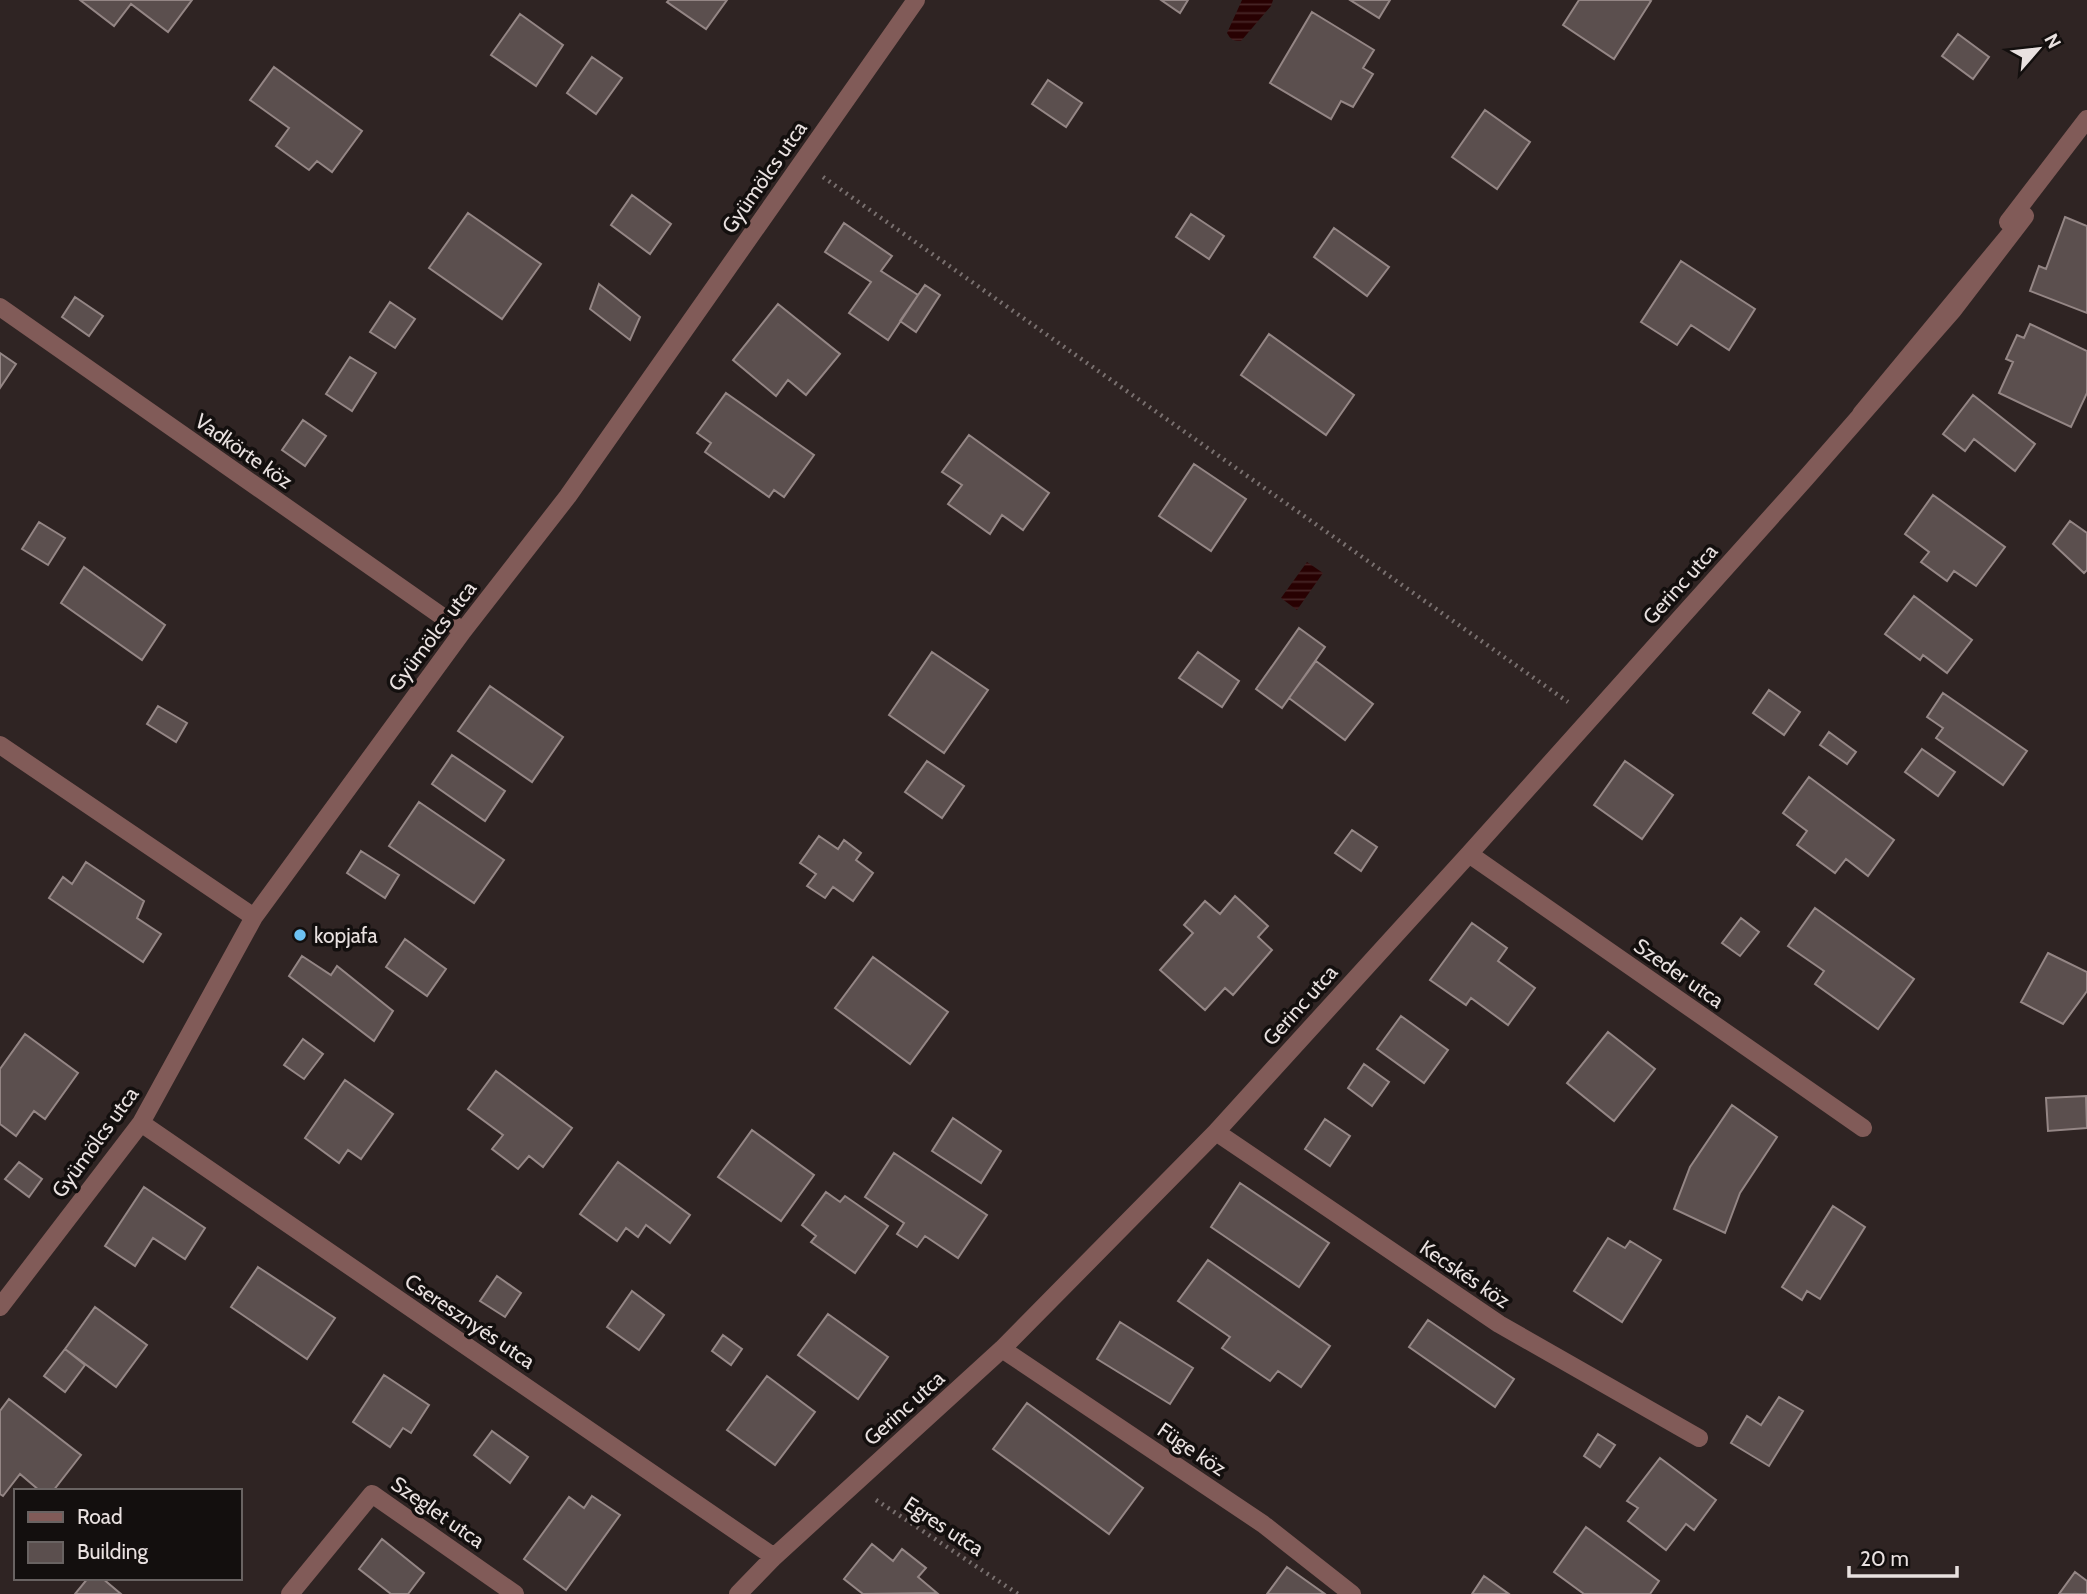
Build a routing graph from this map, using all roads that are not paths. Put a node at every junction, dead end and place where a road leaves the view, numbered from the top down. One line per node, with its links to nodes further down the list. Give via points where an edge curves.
1 (916, 0): 5 (street, Gyümölcs utca, via 568,496)
2 (2087, 119): 4 (street, Gerinc utca)
3 (0, 307): 5 (street, Vadkörte köz)
4 (1861, 414): 4 (street, Gerinc utca, via 1953,310 2025,216 1870,403); 7 (street, Gerinc utca)
5 (463, 631): 8 (street, Gyümölcs utca)
6 (0, 745): 8 (street)
7 (1469, 854): 10 (street, Szeder utca); 11 (street, Gerinc utca)
8 (254, 917): 9 (street, Gyümölcs utca)
9 (141, 1124): 12 (street, Gyümölcs utca); 15 (street, Cseresznyés utca)
10 (1863, 1128)
11 (1216, 1132): 13 (street, Gerinc utca); 14 (street, Kecskés köz, via 1499,1324)
12 (0, 1307)
13 (1002, 1349): 15 (street, Gerinc utca); 19 (street, Füge köz, via 1263,1524)
14 (1699, 1438)
15 (774, 1557): 18 (street, Gerinc utca)
16 (290, 1594): 17 (street, Szeglet utca, via 372,1494)
17 (515, 1594)
18 (738, 1594)
19 (1352, 1594)

